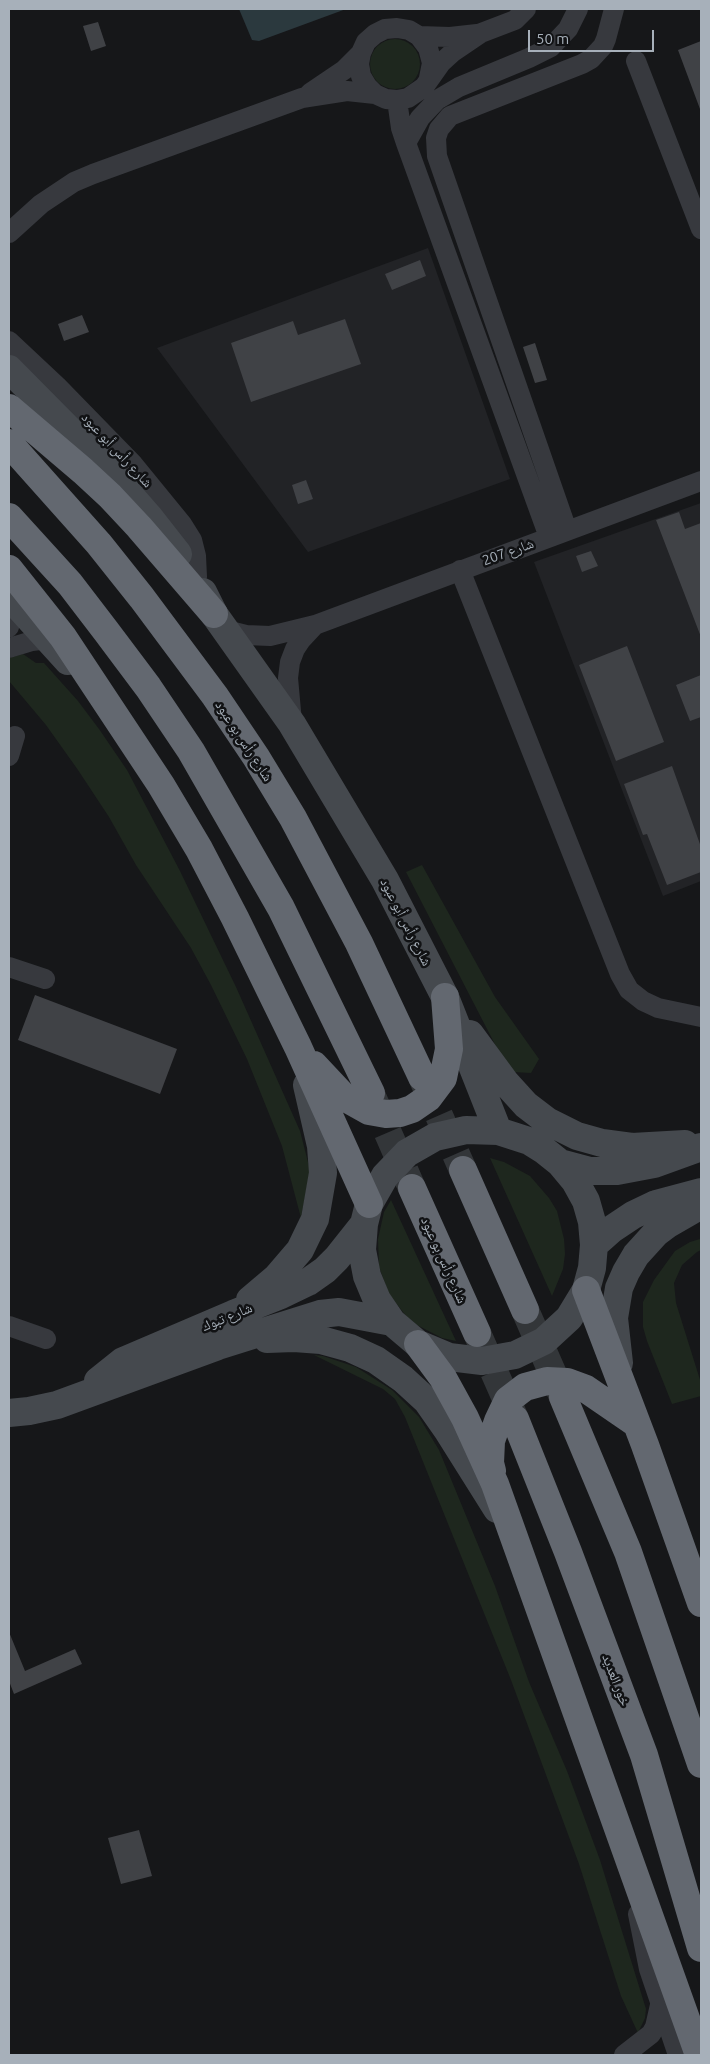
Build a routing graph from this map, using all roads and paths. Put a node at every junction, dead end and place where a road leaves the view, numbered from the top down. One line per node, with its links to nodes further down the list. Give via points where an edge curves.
1 (526, 9): 4 (street, via 515,20)
2 (578, 9): 12 (street, via 568,29 551,47 448,92)
3 (614, 9): 22 (street, via 603,46 591,59 450,116 438,129 435,147)
4 (481, 33): 5 (street); 8 (street, via 453,52)
5 (419, 36): 6 (street, via 408,30 385,29 366,42); 8 (street, via 428,48 432,63)
6 (361, 53): 9 (street, via 361,76); 10 (street, via 339,74)
7 (636, 61): 14 (street)
8 (428, 78): 11 (street, via 424,87)
9 (375, 94): 10 (street, via 347,91); 11 (street)
10 (302, 98): 15 (street, via 74,182 41,204)
11 (403, 99): 12 (street); 13 (street, via 401,128)
12 (420, 118): 13 (street)
13 (406, 143): 22 (street)
14 (701, 229)
15 (9, 233)
16 (9, 341): 25 (street, شارع رأس أبو عبود, via 133,464 182,524 192,540)
17 (9, 369): 25 (street, شارع رأس أبو عبود, via 107,469)
18 (9, 408): 27 (highway, via 110,496)
19 (9, 443): 41 (highway, شارع رأس بو عبود, via 99,544 142,598 204,680 256,758 293,818 359,942)
20 (701, 481): 22 (street, شارع 207)
21 (9, 517): 42 (highway, via 70,584 191,750 281,908)
22 (558, 534): 24 (street, شارع 207)
23 (9, 569): 32 (highway, via 63,637)
24 (460, 570): 28 (street, شارع 207); 39 (street, via 620,974 629,990 643,1001 658,1008)
25 (196, 577): 27 (street, شارع رأس أبو عبود)
26 (10, 597): 29 (street, via 12,615); 30 (street)
27 (220, 622): 28 (street, via 246,635 270,636); 33 (street, شارع رأس أبو عبود)
28 (315, 625): 33 (street, شارع رأس أبو عبود, via 298,645 290,662 288,678)
29 (9, 627)
30 (48, 639): 31 (street); 32 (street)
31 (9, 648)
32 (106, 702): 40 (highway, via 199,849)
33 (292, 724): 38 (street, شارع رأس أبو عبود, via 384,880)
34 (15, 736): 35 (street)
35 (9, 756)
36 (9, 967): 37 (street)
37 (45, 979)
38 (445, 997): 40 (highway, via 449,1049 443,1078 428,1098 412,1109 386,1114 368,1111 338,1091); 43 (street, شارع رأس أبو عبود); 44 (street, via 506,1083 526,1105 548,1121 577,1136 602,1143 632,1146)
39 (701, 1017)
40 (298, 1047): 51 (highway); 55 (street, via 321,1146 323,1173 317,1212 300,1250 276,1278)
41 (422, 1077)
42 (371, 1093)
43 (498, 1131): 46 (street, شارع تبوك, via 529,1141); 51 (street, شارع تبوك, via 466,1130 435,1137 407,1153 385,1176)
44 (701, 1143)
45 (701, 1147): 46 (street, via 654,1164 617,1171 590,1171)
46 (560, 1163): 52 (street, via 586,1201)
47 (463, 1170): 54 (highway)
48 (412, 1188): 58 (highway, شارع رأس بو عبود)
49 (701, 1192): 52 (street, via 656,1204 633,1215)
50 (701, 1205): 62 (street, via 656,1233 636,1255 622,1280 614,1335)
51 (367, 1214): 55 (street, شارع تبوك, via 325,1270 281,1295); 56 (street, via 362,1250 367,1276 377,1300)
52 (594, 1245): 53 (street)
53 (586, 1290): 60 (street, via 569,1318 544,1341 515,1355 482,1361 449,1357); 62 (highway)
54 (525, 1310)
55 (233, 1314): 63 (street, شارع تبوك, via 123,1361)
56 (392, 1322): 60 (street); 61 (street, شارع تبوك, via 348,1313 320,1314)
57 (9, 1326): 59 (street)
58 (477, 1333)
59 (46, 1338)
60 (418, 1344): 68 (highway, via 443,1378)
61 (218, 1346): 63 (street, شارع تبوك); 69 (street, via 294,1338 321,1340 376,1360 427,1402)
62 (622, 1384): 67 (highway)
63 (80, 1396): 65 (street, شارع تبوك, via 29,1411)
64 (563, 1397): 71 (highway, via 628,1552)
65 (9, 1413)
66 (515, 1419): 73 (highway, خور العديد, via 644,1755)
67 (637, 1424): 68 (highway, via 586,1389 567,1382 547,1380 526,1387 508,1400 491,1441 490,1463); 70 (highway)
68 (496, 1484): 69 (highway)
69 (516, 1541): 72 (highway)
70 (701, 1603)
71 (701, 1764)
72 (624, 1844): 74 (street, via 649,1969); 77 (highway)
73 (701, 1948)
74 (660, 2005): 75 (street, via 655,2027 647,2040); 76 (street)
75 (624, 2055)
76 (678, 2055)
77 (699, 2055)

